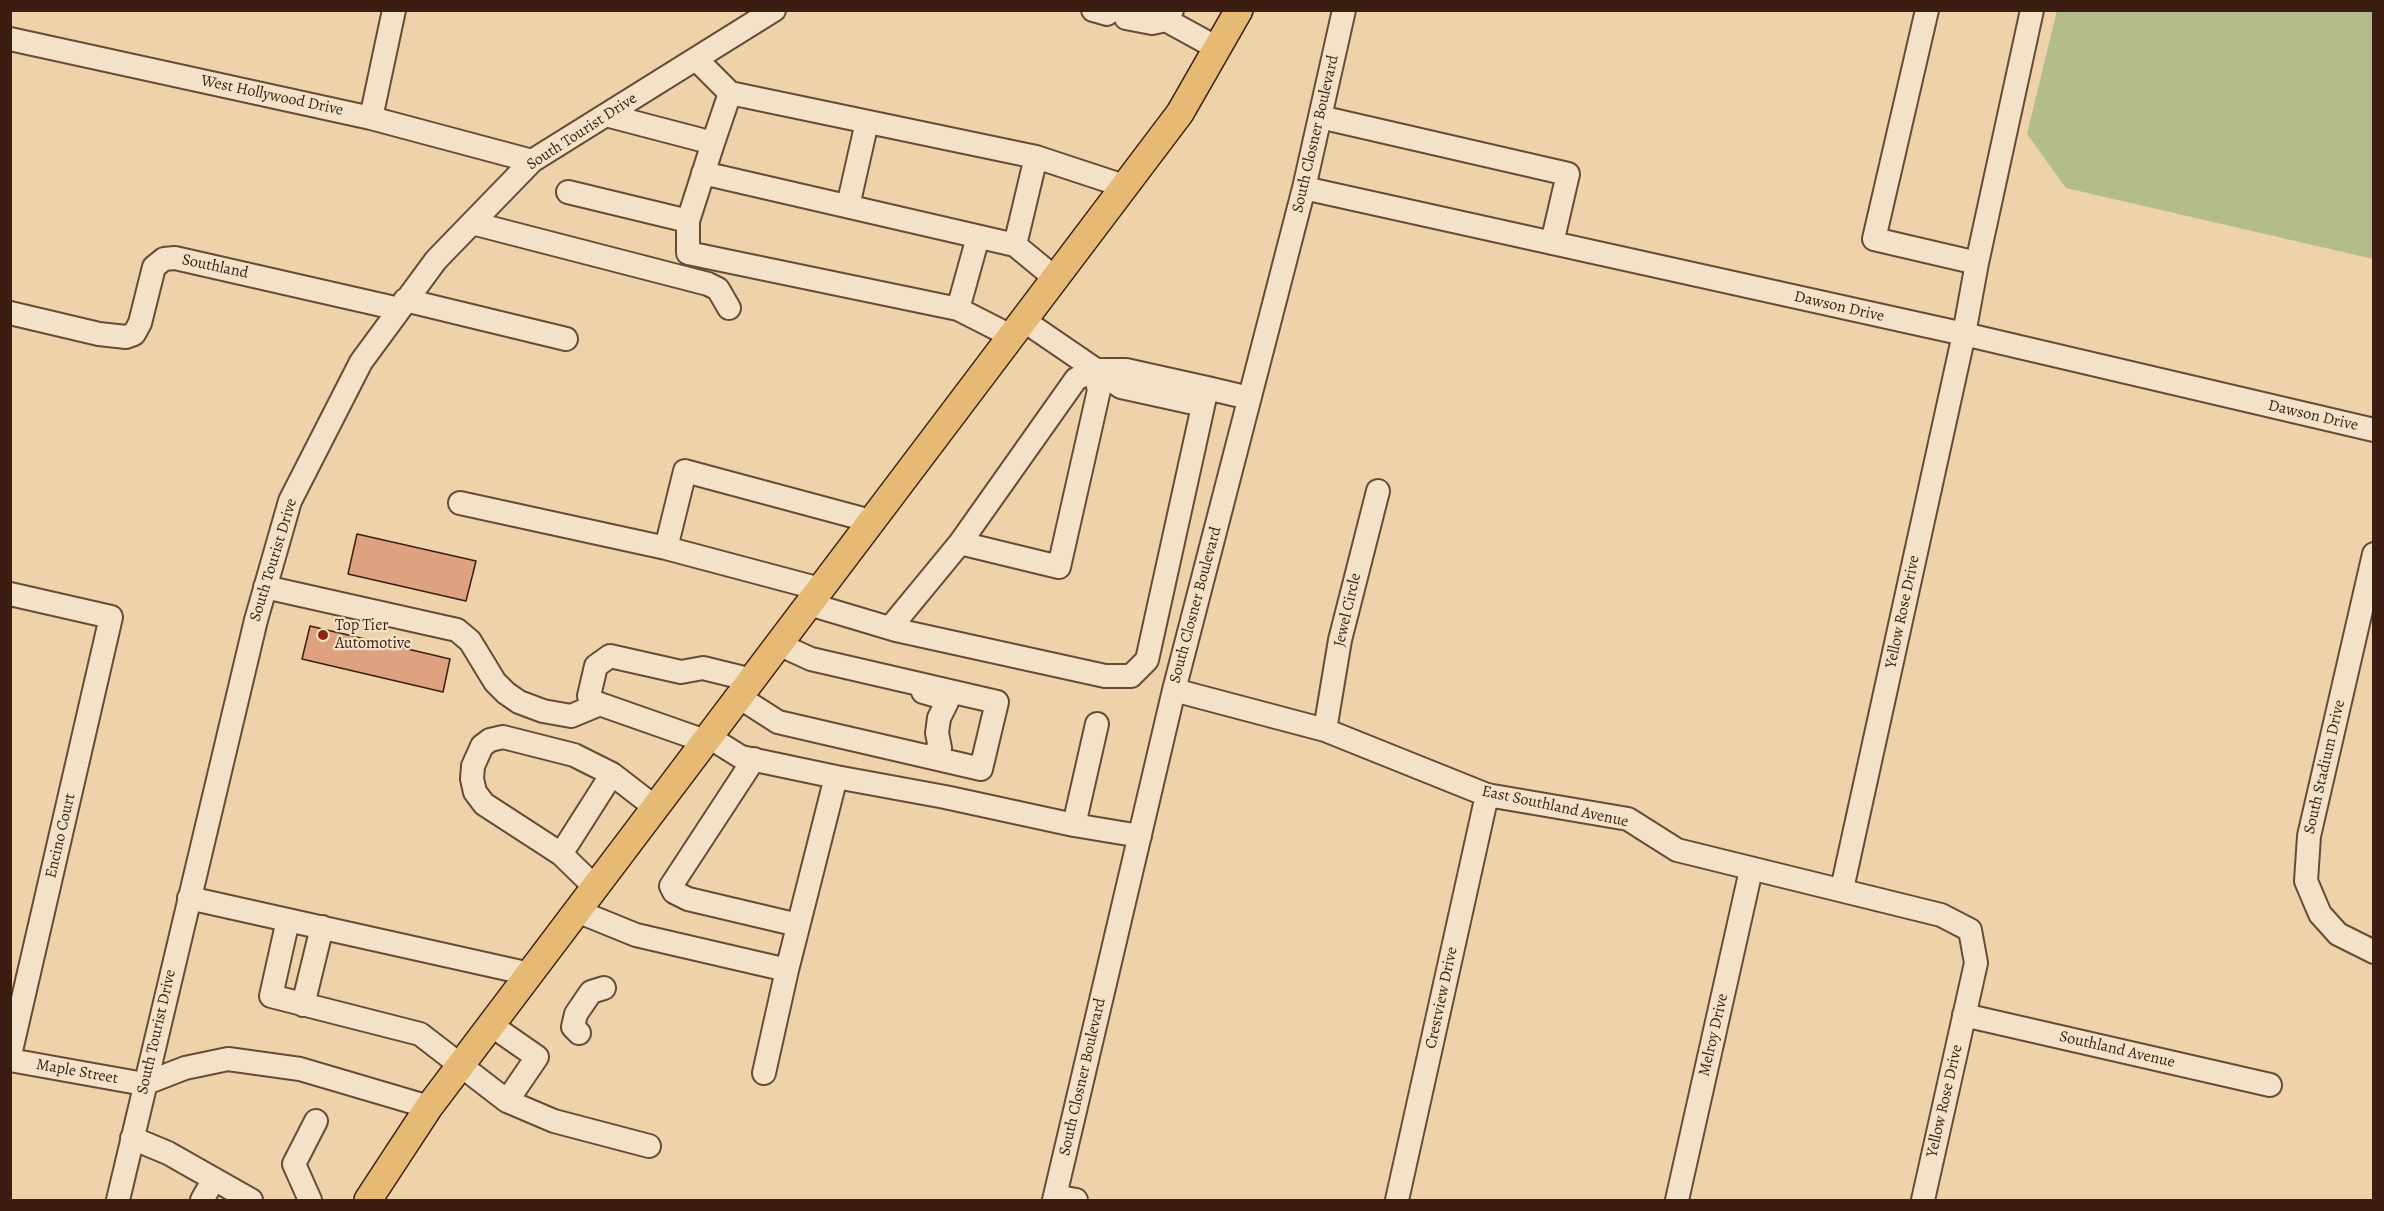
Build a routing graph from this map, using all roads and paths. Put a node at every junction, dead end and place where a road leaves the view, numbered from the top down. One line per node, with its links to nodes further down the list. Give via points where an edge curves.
1 (394, 10): 15 (street)
2 (774, 10): 11 (street, South Tourist Drive)
3 (1239, 10): 10 (main road)
4 (1344, 10): 14 (street, South Closner Boulevard)
5 (1927, 10): 30 (street, via 1874,239)
6 (2032, 10): 30 (street, Yellow Rose Drive)
7 (1109, 14): 8 (street, via 1152,23)
8 (1169, 15): 10 (street)
9 (10, 39): 15 (street, West Hollywood Drive)
10 (1217, 48): 21 (main road, via 1179,113)
11 (696, 59): 12 (street); 13 (street, South Tourist Drive)
12 (730, 93): 16 (street); 17 (street)
13 (606, 115): 17 (street); 19 (street, South Tourist Drive)
14 (1320, 117): 22 (street, South Closner Boulevard); 28 (street, via 1568,174)
15 (371, 118): 19 (street, West Hollywood Drive)
16 (867, 122): 18 (street); 24 (street)
17 (713, 143): 20 (street)
18 (1036, 157): 21 (street); 29 (street)
19 (532, 161): 26 (street, South Tourist Drive)
20 (703, 173): 24 (street); 25 (street)
21 (1124, 186): 31 (main road)
22 (1304, 188): 28 (street, Dawson Drive); 41 (street, South Closner Boulevard)
23 (568, 192): 25 (street)
24 (848, 206): 27 (street)
25 (688, 221): 34 (street, via 688,253)
26 (472, 223): 32 (street, South Tourist Drive, via 436,260); 33 (street, via 708,284 718,290)
27 (978, 237): 29 (street); 34 (street)
28 (1552, 243): 37 (street, Dawson Drive)
29 (1014, 245): 31 (street)
30 (1977, 263): 37 (street, Yellow Rose Drive)
31 (1055, 278): 36 (main road)
32 (402, 305): 35 (street, Southland, via 175,258 154,267 140,323 134,334 126,337); 38 (street); 49 (street, South Tourist Drive, via 361,362 290,501)
33 (729, 308)
34 (958, 309): 36 (street)
35 (10, 314)
36 (1017, 328): 39 (street); 45 (main road)
37 (1964, 334): 42 (street, Dawson Drive); 74 (street, Yellow Rose Drive)
38 (566, 339)
39 (1094, 370): 40 (street, via 1121,387); 46 (street, via 1076,379); 46 (street, via 1099,390 1059,567)
40 (1205, 396): 41 (street); 52 (street, via 1148,660 1131,676 1106,676)
41 (1250, 398): 56 (street, South Closner Boulevard)
42 (2373, 430)
43 (1378, 491): 59 (street, Jewel Circle, via 1340,640)
44 (460, 503): 47 (street)
45 (872, 521): 47 (street, via 685,471); 51 (main road)
46 (960, 543): 52 (street)
47 (666, 548): 51 (street)
48 (2373, 554): 81 (street, South Stadium Drive, via 2309,836 2306,881 2320,914 2338,934)
49 (265, 588): 57 (street, via 457,630 470,641 506,693 543,711 571,716); 75 (street, South Tourist Drive)
50 (10, 594): 89 (street, Encino Court, via 111,617)
51 (814, 597): 52 (street); 53 (main road)
52 (891, 628)
53 (778, 644): 54 (street, via 811,659); 55 (main road)
54 (843, 666): 61 (street, via 865,680 937,696 947,702 939,718); 63 (street, via 997,702)
55 (746, 688): 57 (street, via 703,668 681,672 610,656 596,666 589,696); 60 (main road); 61 (street, via 778,722)
56 (1174, 690): 59 (street, East Southland Avenue); 70 (street, South Closner Boulevard)
57 (600, 704): 60 (street)
58 (1097, 724): 69 (street)
59 (1324, 730): 66 (street, East Southland Avenue)
60 (707, 739): 62 (street); 68 (main road)
61 (935, 753): 63 (street)
62 (754, 759): 65 (street); 78 (street, via 671,886 688,899)
63 (981, 769): 67 (street)
64 (612, 774): 68 (street); 71 (street); 71 (street, via 574,754 515,738 490,740 482,746 473,766 475,792 484,804)
65 (836, 777): 67 (street); 78 (street)
66 (1487, 795): 72 (street, East Southland Avenue, via 1628,819 1677,850); 107 (street, Crestview Drive)
67 (972, 804): 69 (street)
68 (656, 807): 73 (main road)
69 (1074, 825): 70 (street)
70 (1140, 836): 101 (street, South Closner Boulevard)
71 (561, 854): 73 (street)
72 (1751, 870): 74 (street, East Southland Avenue); 108 (street, Melroy Drive)
73 (595, 887): 76 (main road)
74 (1842, 889): 80 (street, East Southland Avenue, via 1941,915)
75 (189, 898): 77 (street); 93 (street, South Tourist Drive)
76 (577, 911): 82 (street, via 636,935); 83 (main road)
77 (288, 920): 79 (street); 85 (street, via 271,996)
78 (798, 925): 82 (street)
79 (322, 927): 83 (street); 85 (street)
80 (1970, 930): 86 (street, Yellow Rose Drive, via 1976,963)
81 (2373, 952)
82 (787, 970): 92 (street)
83 (530, 974): 87 (main road)
84 (604, 988): 88 (street, via 591,992 576,1014 573,1027)
85 (303, 1005): 91 (street, via 420,1034)
86 (1964, 1015): 94 (street, Southland Avenue); 109 (street, Yellow Rose Drive)
87 (492, 1025): 91 (main road); 95 (street, via 537,1058)
88 (579, 1033)
89 (10, 1055)
90 (10, 1060): 93 (street, Maple Street)
91 (460, 1066): 95 (street); 96 (main road)
92 (764, 1073)
93 (144, 1084): 96 (street, via 185,1068 228,1059 300,1069); 98 (street, South Tourist Drive)
94 (2270, 1085)
95 (507, 1101): 99 (street, via 554,1121)
96 (429, 1107): 106 (main road)
97 (316, 1121): 105 (street, via 294,1164)
98 (132, 1138): 100 (street); 102 (street, South Tourist Drive)
99 (649, 1146)
100 (214, 1179): 103 (street); 104 (street)
101 (1061, 1199)
102 (118, 1200)
103 (202, 1200)
104 (251, 1200)
105 (310, 1200)
106 (368, 1200)
107 (1397, 1200)
108 (1677, 1200)
109 (1923, 1200)

